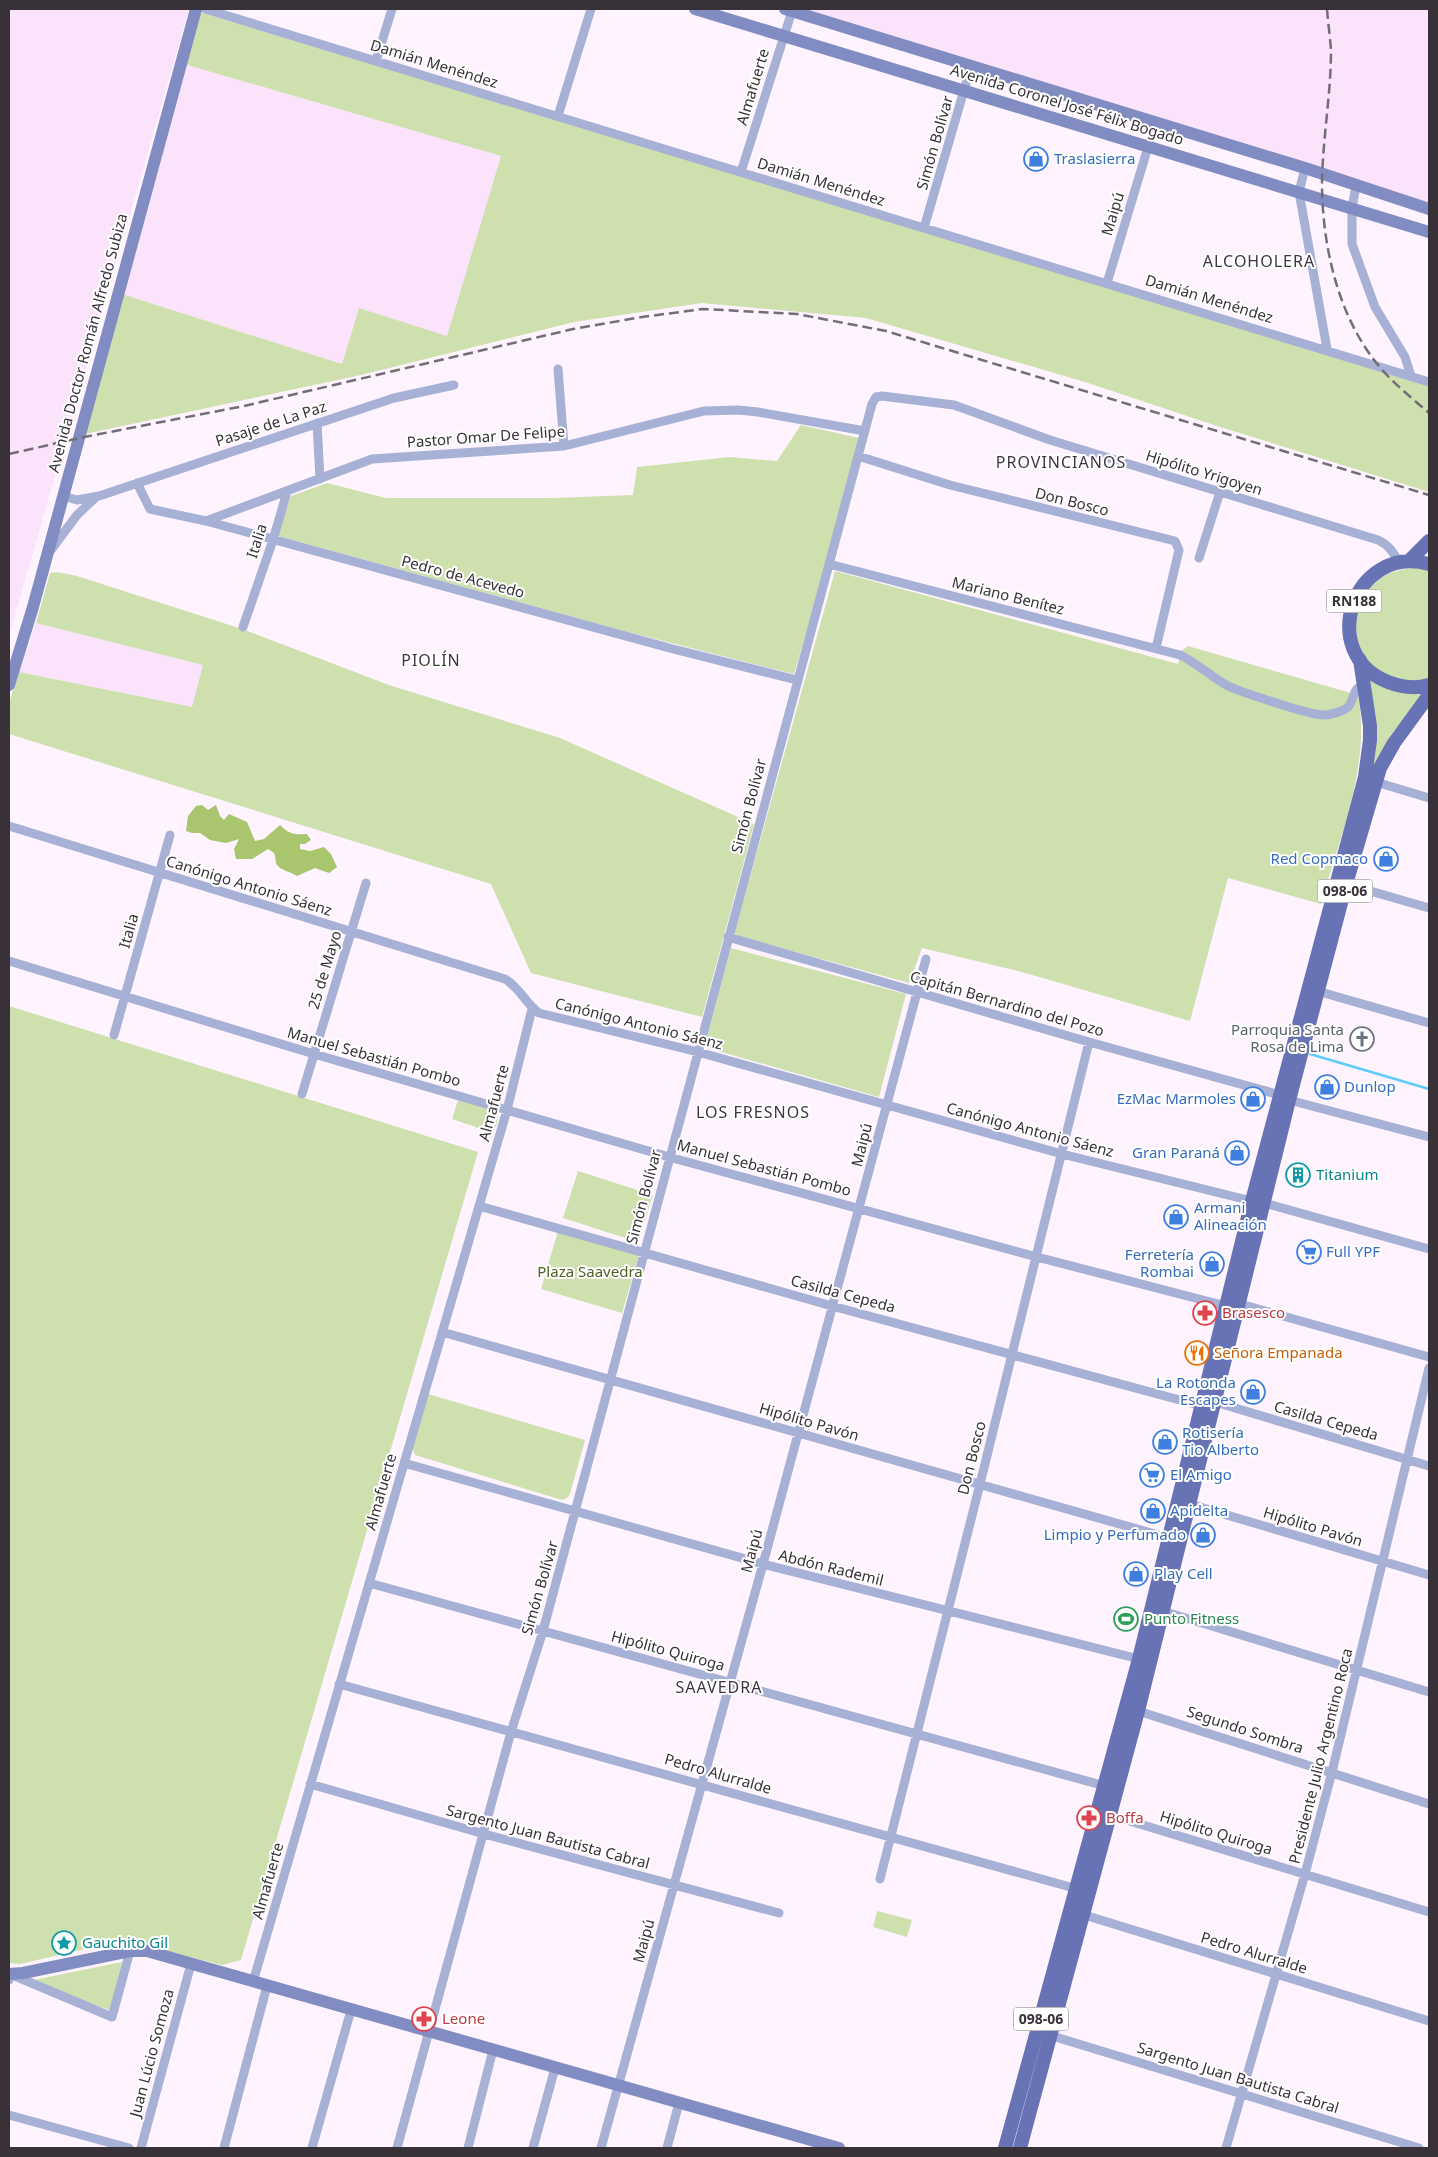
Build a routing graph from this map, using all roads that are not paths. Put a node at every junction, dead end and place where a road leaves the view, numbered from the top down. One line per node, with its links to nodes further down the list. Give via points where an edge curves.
1 (196, 9): 37 (main road, Avenida Doctor Román Alfredo Subiza)
2 (205, 9): 8 (street, Damián Menéndez)
3 (392, 9): 8 (street)
4 (591, 9): 11 (street)
5 (695, 9): 7 (main road, Avenida Coronel José Félix Bogado)
6 (788, 10): 7 (street, Almafuerte); 9 (main road, Avenida Coronel José Félix Bogado)
7 (783, 35): 10 (main road, Avenida Coronel José Félix Bogado); 15 (street, Almafuerte)
8 (376, 61): 11 (street, Damián Menéndez)
9 (971, 66): 10 (street, Simón Bolívar); 12 (main road, Avenida Coronel José Félix Bogado)
10 (964, 90): 13 (main road, Avenida Coronel José Félix Bogado); 20 (street, Simón Bolívar)
11 (558, 116): 15 (street, Damián Menéndez)
12 (1155, 124): 13 (street, Maipú); 14 (main road, Avenida Coronel José Félix Bogado)
13 (1148, 146): 17 (main road, Avenida Coronel José Félix Bogado); 22 (street, Maipú)
14 (1305, 168): 16 (main road, Avenida Coronel José Félix Bogado); 17 (street)
15 (741, 172): 20 (street, Damián Menéndez)
16 (1356, 186): 18 (street); 19 (main road, Avenida Coronel José Félix Bogado)
17 (1300, 192): 18 (main road, Avenida Coronel José Félix Bogado); 23 (street)
18 (1352, 208): 21 (main road, Avenida Coronel José Félix Bogado); 25 (street, via 1352,244 1359,267 1375,307 1405,357)
19 (1429, 209)
20 (924, 228): 22 (street, Damián Menéndez)
21 (1429, 232)
22 (1107, 283): 23 (street, Damián Menéndez)
23 (1328, 349): 25 (street, Damián Menéndez)
24 (558, 370): 31 (street)
25 (1411, 376): 26 (street, Damián Menéndez)
26 (1429, 382)
27 (454, 385): 29 (street, Pasaje de La Paz, via 394,398)
28 (876, 397): 30 (street, Simón Bolívar); 36 (street, Hipólito Yrigoyen, via 954,405 1050,440)
29 (317, 423): 33 (street); 34 (street, Pasaje de La Paz)
30 (865, 431): 31 (street, Pastor Omar De Felipe, via 758,412 704,411); 32 (street, Simón Bolívar)
31 (564, 446): 33 (street, Pastor Omar De Felipe, via 381,458)
32 (858, 456): 45 (street, Simón Bolívar); 48 (street, Don Bosco, via 950,485 1174,541 1179,550)
33 (320, 479): 35 (street, Pastor Omar De Felipe)
34 (137, 483): 38 (street, Pasaje de La Paz); 39 (street, Pedro de Acevedo, via 150,509)
35 (287, 492): 39 (street, Pastor Omar De Felipe); 40 (street, Italia)
36 (1220, 492): 43 (street); 44 (street, Hipólito Yrigoyen, via 1378,540)
37 (63, 496): 38 (street, Pasaje de La Paz, via 77,500); 42 (main road, Avenida Doctor Román Alfredo Subiza)
38 (99, 496): 42 (street, Pasaje de La Paz, via 84,507)
39 (206, 522): 40 (street, Pedro de Acevedo)
40 (273, 540): 47 (street, Italia); 50 (street, Pedro de Acevedo)
41 (1429, 541): 44 (main road)
42 (48, 554): 51 (main road, Avenida Doctor Román Alfredo Subiza)
43 (1199, 558)
44 (1404, 562): 46 (main road); 49 (main road, RN188, via 1382,568 1357,593 1349,627 1352,644)
45 (829, 564): 48 (street, Mariano Benítez); 50 (street, Simón Bolívar)
46 (1429, 564)
47 (243, 626)
48 (1156, 648): 53 (street, Mariano Benítez, via 1193,661 1229,686 1319,715 1348,708 1354,692)
49 (1360, 660): 52 (main road, RN188, via 1382,680 1411,687); 53 (main road, 098-06)
50 (797, 680): 64 (street, Simón Bolívar)
51 (9, 685)
52 (1429, 685)
53 (1364, 688): 77 (main road, 098-06, via 1370,740 1365,777)
54 (1429, 695): 55 (main road, 098-06, via 1386,755)
55 (1376, 782): 56 (street); 61 (main road, 098-06)
56 (1429, 798)
57 (9, 826): 59 (street, Canónigo Antonio Sáenz)
58 (170, 836): 59 (street, Italia)
59 (160, 874): 63 (street, Canónigo Antonio Sáenz); 69 (street, Italia)
60 (366, 882): 63 (street, 25 de Mayo)
61 (1346, 884): 62 (street); 67 (main road, 098-06)
62 (1429, 908)
63 (351, 931): 70 (street, Canónigo Antonio Sáenz, via 505,979); 75 (street, 25 de Mayo)
64 (728, 937): 68 (street, Capitán Bernardino del Pozo); 74 (street, Simón Bolívar)
65 (926, 959): 68 (street, Maipú)
66 (9, 961): 69 (street, Manuel Sebastián Pombo)
67 (1317, 991): 71 (street); 77 (main road, 098-06)
68 (918, 993): 73 (street, Capitán Bernardino del Pozo); 78 (street, Maipú)
69 (125, 996): 72 (street, Italia); 75 (street, Manuel Sebastián Pombo)
70 (532, 1009): 74 (street, Canónigo Antonio Sáenz, via 539,1014); 79 (street, Almafuerte)
71 (1429, 1023)
72 (114, 1035)
73 (1089, 1042): 77 (street, Capitán Bernardino del Pozo); 81 (street, Don Bosco)
74 (698, 1052): 78 (street, Canónigo Antonio Sáenz); 82 (street, Simón Bolívar)
75 (314, 1054): 76 (street, 25 de Mayo); 79 (street, Manuel Sebastián Pombo)
76 (302, 1094)
77 (1285, 1097): 80 (street, Capitán Bernardino del Pozo); 83 (main road, 098-06)
78 (886, 1104): 81 (street, Canónigo Antonio Sáenz); 85 (street, Maipú)
79 (507, 1110): 82 (street, Manuel Sebastián Pombo); 84 (street, Almafuerte)
80 (1429, 1138)
81 (1062, 1154): 83 (street, Canónigo Antonio Sáenz); 88 (street, Don Bosco)
82 (669, 1157): 85 (street, Manuel Sebastián Pombo); 87 (street, Simón Bolívar)
83 (1258, 1202): 86 (street, Canónigo Antonio Sáenz); 89 (main road, 098-06)
84 (478, 1206): 87 (street, Casilda Cepeda); 91 (street, Almafuerte)
85 (860, 1208): 88 (street, Manuel Sebastián Pombo); 90 (street, Maipú)
86 (1429, 1248)
87 (644, 1253): 90 (street, Casilda Cepeda); 95 (street, Simón Bolívar)
88 (1037, 1257): 89 (street, Manuel Sebastián Pombo); 92 (street, Don Bosco)
89 (1233, 1305): 93 (street, Manuel Sebastián Pombo); 96 (main road, 098-06)
90 (832, 1306): 92 (street, Casilda Cepeda); 97 (street, Maipú)
91 (442, 1332): 95 (street, Hipólito Pavón); 99 (street, Almafuerte)
92 (1012, 1355): 96 (street, Casilda Cepeda); 101 (street, Don Bosco)
93 (1429, 1357)
94 (1429, 1368): 98 (street, Presidente Julio Argentino Roca)
95 (609, 1380): 97 (street, Hipólito Pavón); 103 (street, Simón Bolívar)
96 (1208, 1404): 98 (street, Casilda Cepeda); 102 (main road, 098-06); 104 (main road, 098-06)
97 (797, 1433): 101 (street, Hipólito Pavón); 106 (street, Maipú)
98 (1407, 1459): 100 (street, Casilda Cepeda); 105 (street, Presidente Julio Argentino Roca)
99 (404, 1463): 103 (street, Abdón Rademil); 108 (street, Almafuerte)
100 (1429, 1466)
101 (980, 1484): 104 (street, Hipólito Pavón); 110 (street, Don Bosco)
102 (1190, 1504): 105 (street, Hipólito Pavón); 109 (main road, 098-06)
103 (576, 1513): 106 (street, Abdón Rademil); 111 (street, Simón Bolívar)
104 (1169, 1538): 109 (main road, 098-06)
105 (1383, 1562): 107 (street, Hipólito Pavón); 113 (street, Presidente Julio Argentino Roca)
106 (763, 1564): 110 (street, Abdón Rademil); 114 (street, Maipú)
107 (1429, 1575)
108 (369, 1583): 111 (street, Hipólito Quiroga); 115 (street, Almafuerte)
109 (1157, 1609): 112 (main road, 098-06); 113 (street); 117 (main road, 098-06)
110 (947, 1612): 112 (street, Abdón Rademil); 119 (street, Don Bosco)
111 (543, 1630): 114 (street, Hipólito Quiroga); 118 (street, Simón Bolívar)
112 (1139, 1659): 123 (main road, 098-06)
113 (1357, 1670): 116 (street); 120 (street, Presidente Julio Argentino Roca)
114 (729, 1682): 119 (street, Hipólito Quiroga); 121 (street, Maipú)
115 (340, 1684): 118 (street, Pedro Alurralde); 122 (street, Almafuerte)
116 (1429, 1692)
117 (1138, 1711): 120 (street, Segundo Sombra); 125 (main road, 098-06)
118 (511, 1732): 121 (street, Pedro Alurralde); 126 (street, Simón Bolívar)
119 (916, 1736): 123 (street, Hipólito Quiroga); 127 (street, Don Bosco)
120 (1332, 1772): 124 (street, Segundo Sombra); 128 (street, Presidente Julio Argentino Roca)
121 (701, 1783): 127 (street, Pedro Alurralde); 130 (street, Maipú)
122 (310, 1784): 126 (street, Sargento Juan Bautista Cabral); 139 (street, Almafuerte)
123 (1105, 1786): 131 (main road, 098-06)
124 (1429, 1804)
125 (1110, 1815): 128 (street, Hipólito Quiroga); 131 (main road, 098-06)
126 (484, 1834): 130 (street, Sargento Juan Bautista Cabral); 143 (street, Simón Bolívar)
127 (890, 1837): 129 (street, Don Bosco); 131 (street, Pedro Alurralde)
128 (1305, 1874): 133 (street, Hipólito Quiroga); 137 (street, Presidente Julio Argentino Roca)
129 (880, 1879)
130 (674, 1885): 134 (street, Sargento Juan Bautista Cabral); 147 (street, Maipú)
131 (1083, 1890): 132 (main road, 098-06)
132 (1077, 1912): 137 (street, Pedro Alurralde); 144 (main road, 098-06); 162 (main road, 098-06)
133 (1429, 1912)
134 (779, 1914)
135 (130, 1951): 136 (main road, via 147,1951); 138 (main road); 138 (street, via 112,2018)
136 (190, 1964): 139 (main road); 153 (street, Juan Lúcio Somoza)
137 (1275, 1975): 142 (street, Pedro Alurralde); 148 (street, Presidente Julio Argentino Roca)
138 (9, 1976)
139 (253, 1982): 140 (main road)
140 (267, 1986): 141 (main road); 154 (street)
141 (351, 2010): 143 (main road); 155 (street)
142 (1429, 2021)
143 (430, 2032): 145 (main road); 156 (street, Simón Bolívar)
144 (1050, 2035): 148 (street, Sargento Juan Bautista Cabral); 163 (main road, 098-06)
145 (493, 2050): 146 (main road); 157 (street)
146 (555, 2068): 147 (main road); 158 (street)
147 (618, 2086): 149 (main road); 159 (street, Maipú)
148 (1243, 2094): 164 (street, Presidente Julio Argentino Roca); 165 (street, Sargento Juan Bautista Cabral)
149 (678, 2103): 151 (main road); 160 (street)
150 (9, 2115): 152 (street)
151 (801, 2143): 161 (main road)
152 (129, 2148)
153 (141, 2148)
154 (224, 2148)
155 (312, 2148)
156 (397, 2148)
157 (468, 2148)
158 (533, 2148)
159 (601, 2148)
160 (667, 2148)
161 (839, 2148)
162 (1005, 2148)
163 (1020, 2148)
164 (1226, 2148)
165 (1419, 2148)

